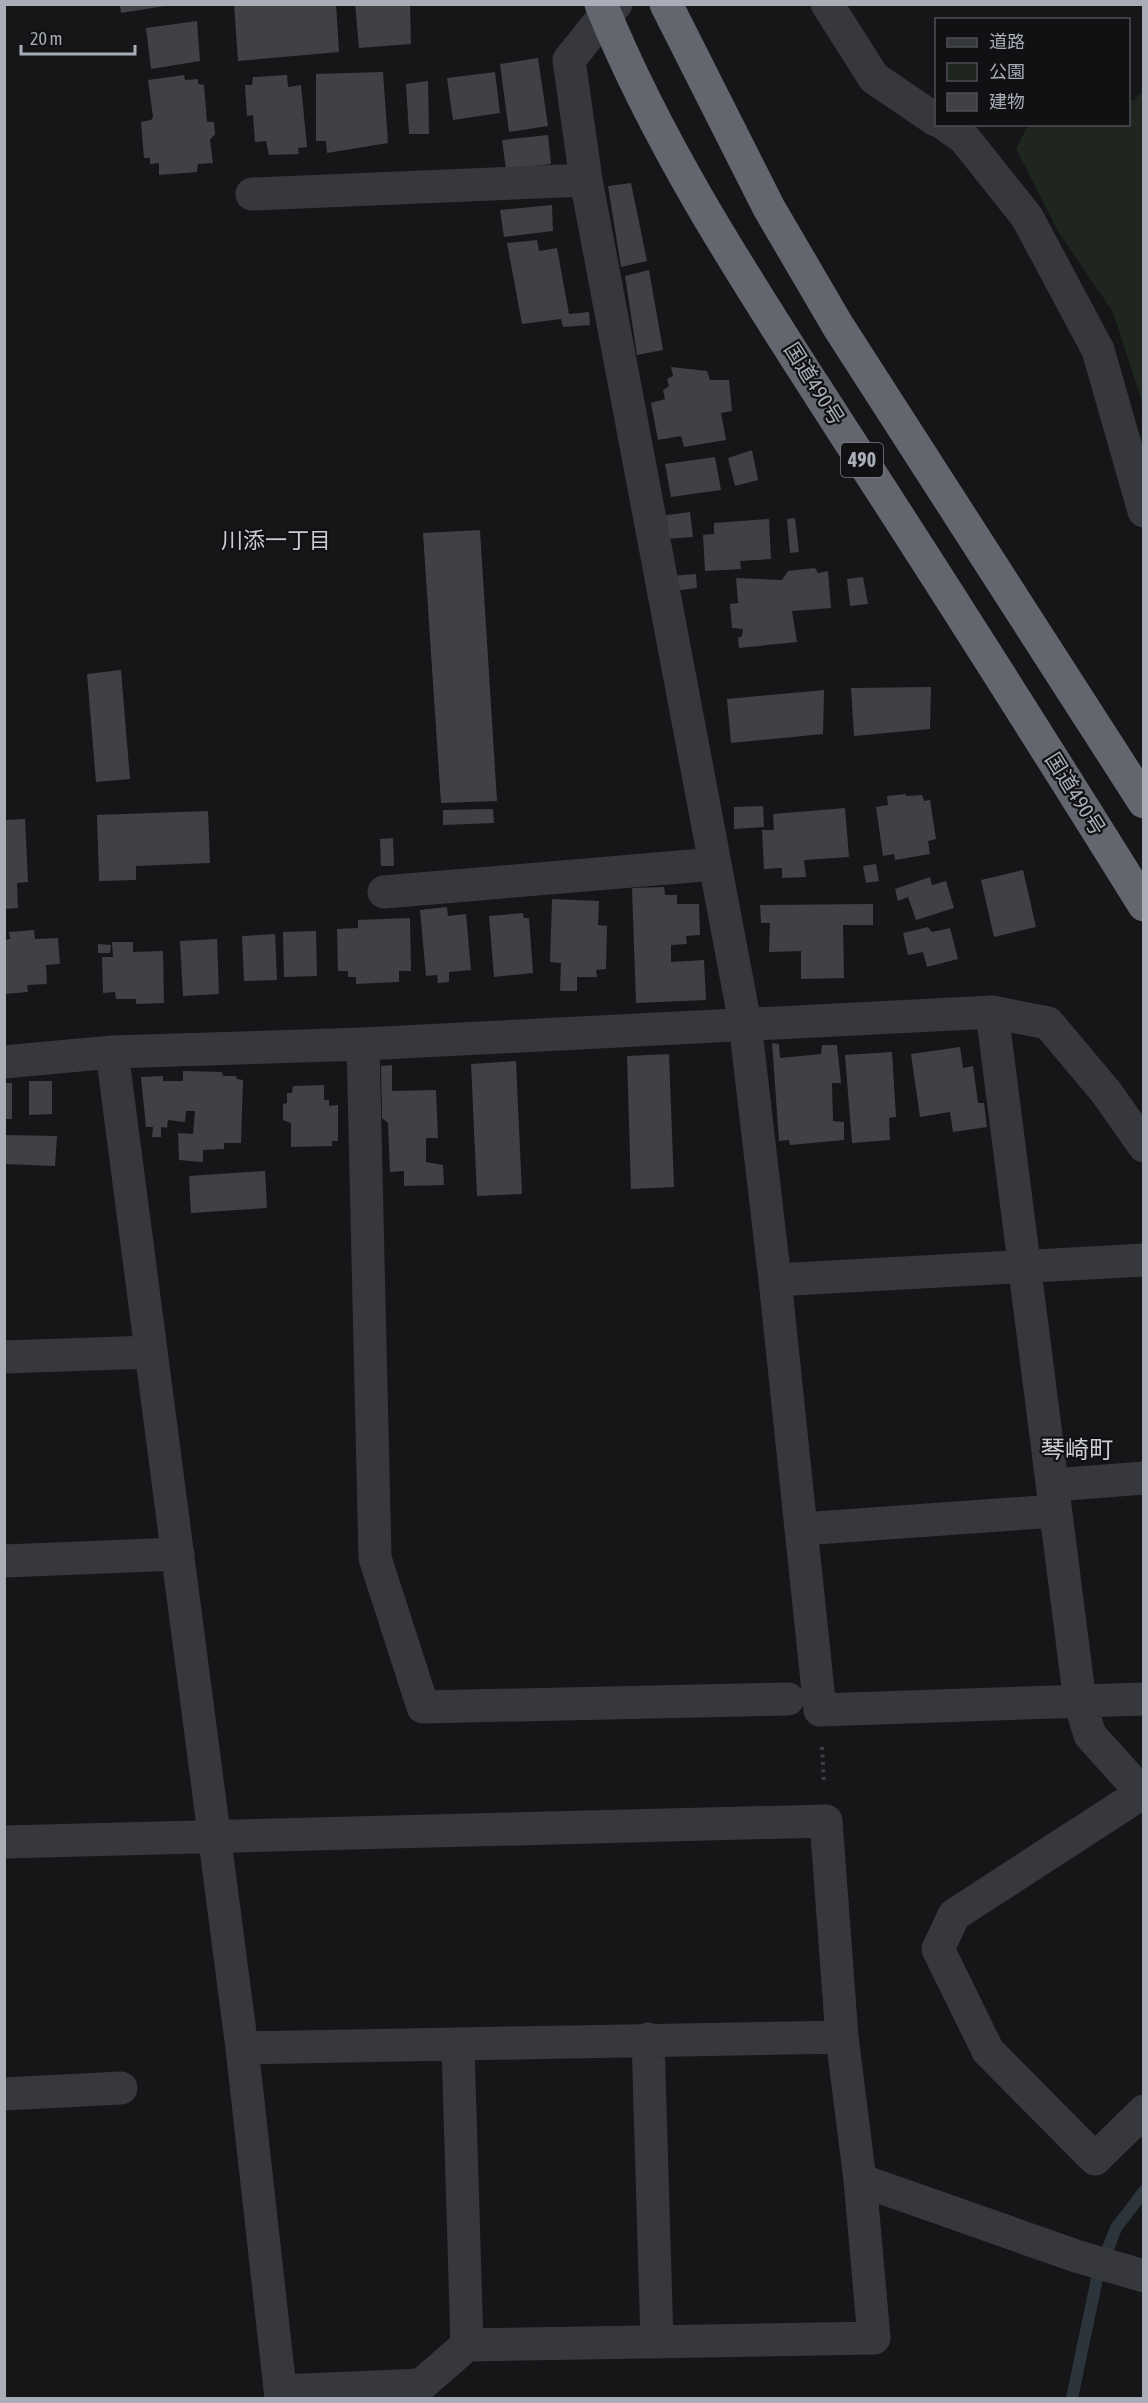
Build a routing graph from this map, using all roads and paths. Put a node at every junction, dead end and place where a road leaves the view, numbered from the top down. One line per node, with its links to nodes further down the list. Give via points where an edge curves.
1 (666, 4): 9 (highway, 490, via 764,198 838,326)
2 (827, 4): 4 (street, via 874,78)
3 (607, 8): 6 (street, via 569,60); 12 (highway, 国道490号 / 490, via 657,123 704,208)
4 (935, 119)
5 (947, 126): 8 (street, via 964,138 1027,216 1098,350)
6 (586, 180): 7 (street); 10 (street)
7 (252, 194)
8 (1143, 511)
9 (1143, 802)
10 (715, 864): 11 (street); 14 (street)
11 (384, 892)
12 (1143, 904)
13 (992, 1012): 14 (street); 18 (street, via 1048,1023 1106,1092); 20 (street)
14 (745, 1023): 15 (street); 21 (street)
15 (363, 1044): 16 (street); 29 (street, via 375,1558 423,1707)
16 (112, 1052): 17 (street); 22 (street)
17 (4, 1062)
18 (1143, 1146)
19 (1143, 1260): 20 (street)
20 (1025, 1264): 21 (street); 25 (street)
21 (775, 1280): 26 (street)
22 (151, 1352): 23 (street); 27 (street)
23 (4, 1357)
24 (1143, 1478): 25 (street)
25 (1054, 1498): 26 (street); 31 (street)
26 (802, 1529): 32 (street)
27 (178, 1554): 28 (street); 35 (street)
28 (4, 1561)
29 (789, 1699)
30 (1143, 1700): 31 (street)
31 (1080, 1702): 32 (street); 33 (street, via 1090,1735)
32 (820, 1710): 34 (path)
33 (1143, 1794): 43 (street, via 954,1915 938,1949 988,2051 1095,2159)
34 (826, 1821): 35 (street); 37 (street)
35 (215, 1838): 36 (street); 40 (street)
36 (4, 1842)
37 (842, 2037): 38 (street); 44 (street)
38 (648, 2039): 39 (street); 46 (street)
39 (458, 2046): 40 (street); 47 (street)
40 (242, 2048): 48 (street)
41 (121, 2088): 42 (street)
42 (4, 2094)
43 (1143, 2111)
44 (860, 2180): 45 (street); 46 (street, via 874,2338)
45 (1143, 2276)
46 (657, 2342): 47 (street)
47 (467, 2345): 48 (street, via 421,2385)
48 (280, 2395)

